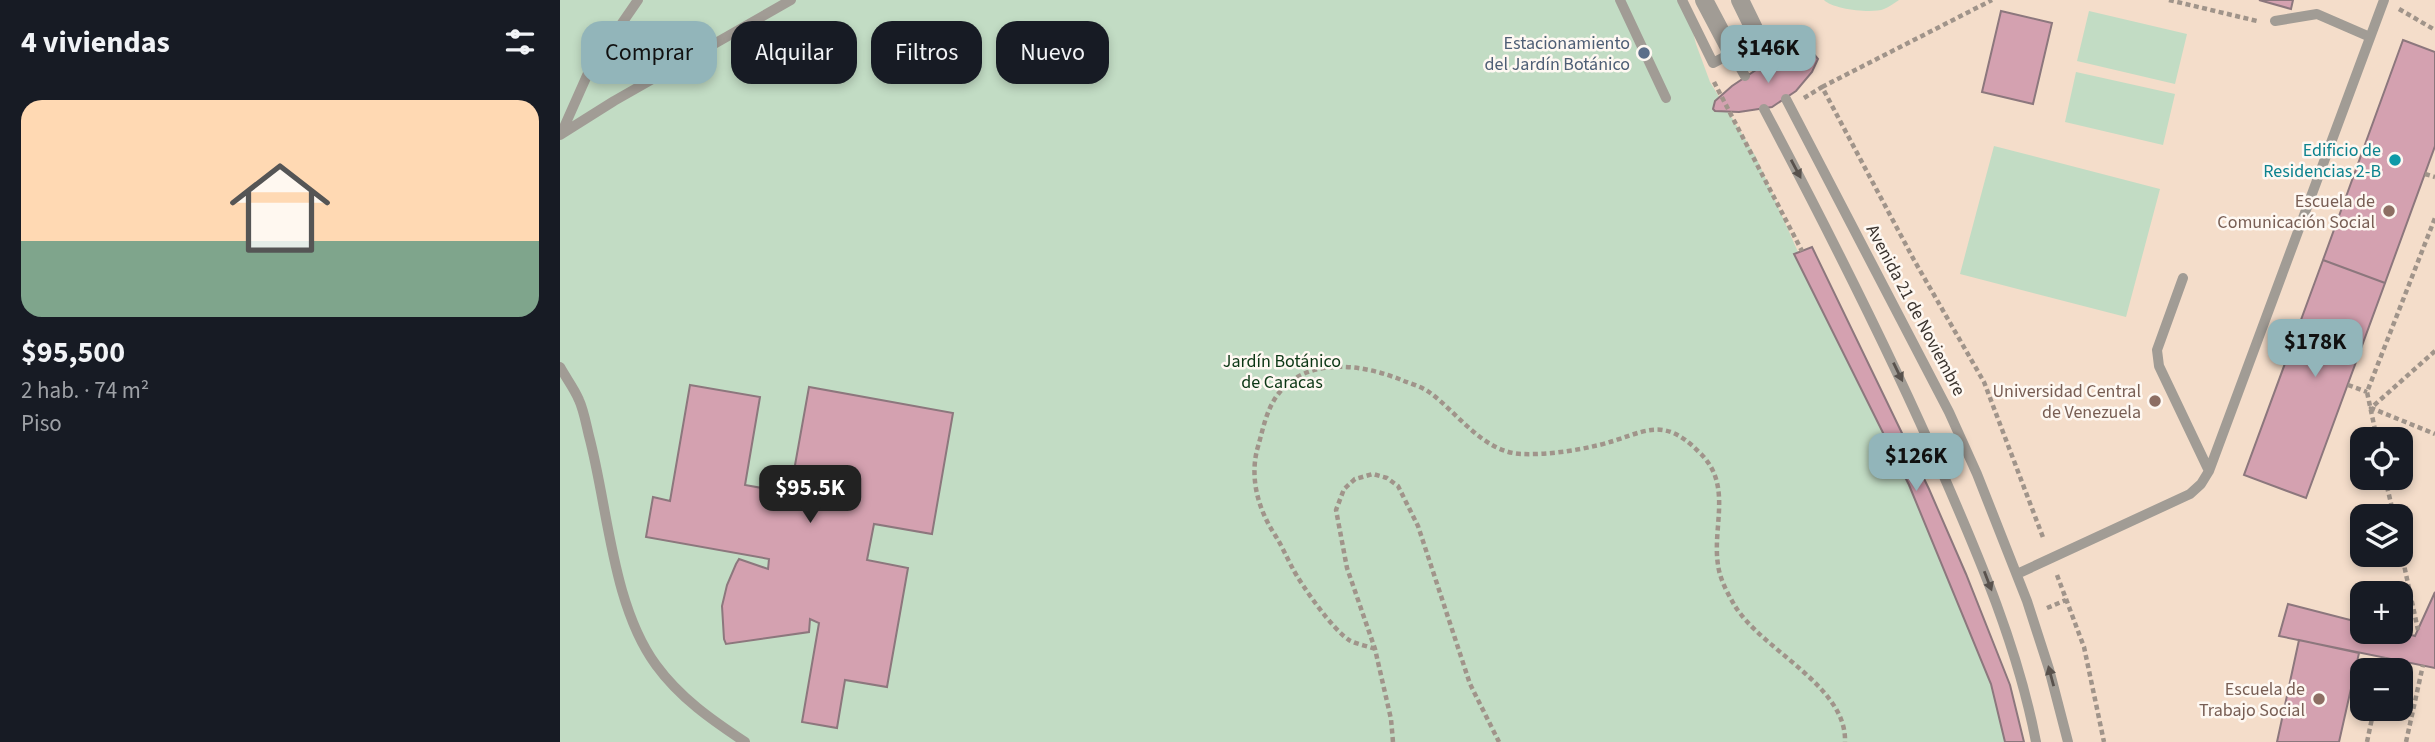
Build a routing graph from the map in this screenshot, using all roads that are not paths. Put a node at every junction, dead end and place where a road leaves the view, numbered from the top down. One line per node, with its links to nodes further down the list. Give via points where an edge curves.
1 (638, 0): 17 (lane, via 589,71)
2 (791, 0): 17 (lane)
3 (1620, 0): 14 (lane)
4 (1682, 0): 11 (lane, via 1713,63)
5 (1704, 0): 11 (street)
6 (1740, 0): 10 (street)
7 (2384, 0): 9 (lane)
8 (2275, 21): 9 (lane, via 2316,14)
9 (2370, 37): 20 (lane)
10 (1759, 40): 11 (street); 12 (lane)
11 (1732, 54): 13 (lane)
12 (1770, 63)
13 (1745, 76)
14 (1666, 98)
15 (1788, 102): 21 (lane, Avenida 21 de Noviembre, via 1950,412)
16 (1764, 109): 23 (lane, one-way to 23, via 1892,360 1971,538 2016,661)
17 (561, 134)
18 (2183, 278): 20 (lane, via 2157,350 2159,366)
19 (560, 367): 22 (lane, via 579,400 629,614 644,645 690,702)
20 (2209, 471): 21 (lane, via 2190,494)
21 (2017, 574): 24 (lane, Avenida 21 de Noviembre, one-way to 21)
22 (745, 742)
23 (2036, 742)
24 (2068, 742)

